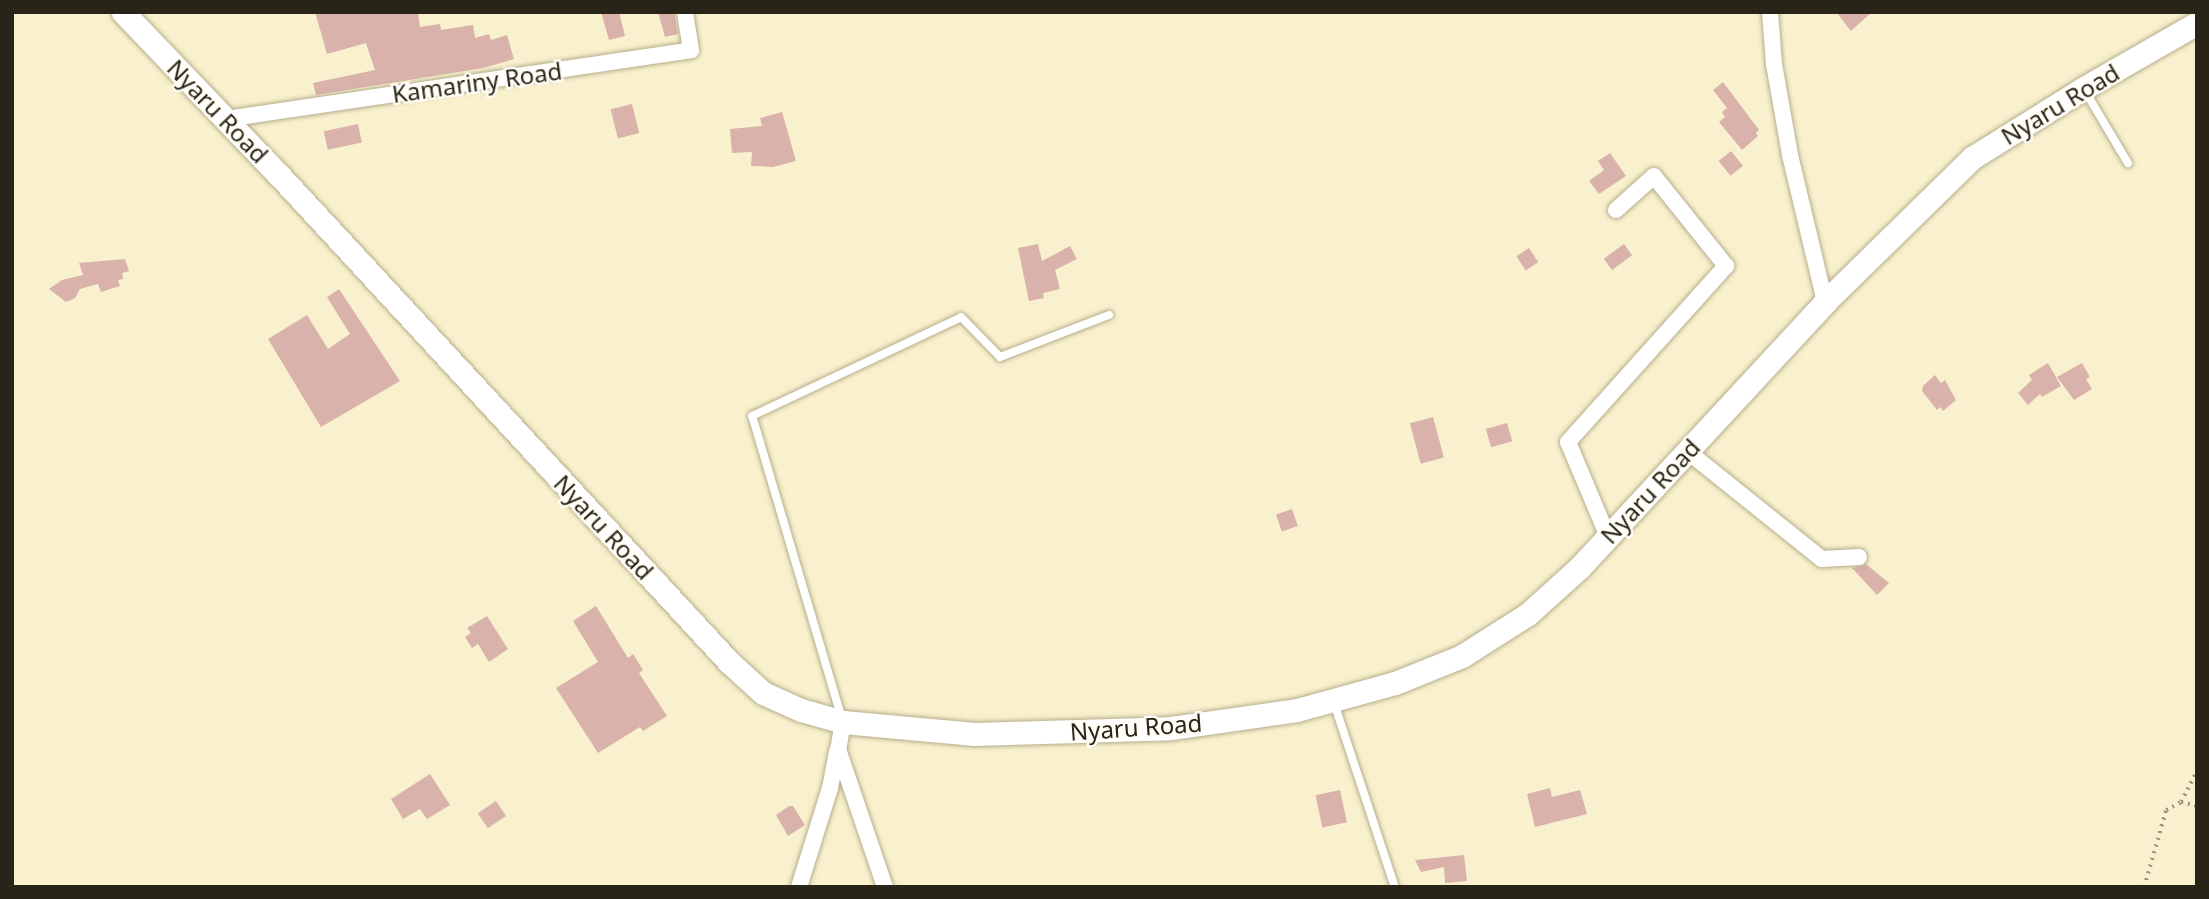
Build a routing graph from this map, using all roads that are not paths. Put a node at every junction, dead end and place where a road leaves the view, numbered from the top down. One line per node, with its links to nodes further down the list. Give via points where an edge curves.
1 (123, 12): 6 (main road, Nyaru Road)
2 (685, 12): 6 (street, Kamariny Road, via 691,50)
3 (1770, 12): 9 (street, via 1790,155)
4 (2197, 23): 5 (main road, Nyaru Road)
5 (2084, 88): 7 (lane); 9 (main road, Nyaru Road, via 1972,158)
6 (226, 119): 15 (main road, Nyaru Road, via 729,662 763,693)
7 (2128, 163)
8 (1616, 210): 12 (street, via 1654,176 1726,266 1568,442)
9 (1825, 302): 11 (main road, Nyaru Road)
10 (1109, 315): 15 (lane, via 1000,357 961,317 752,416)
11 (1687, 451): 12 (main road, Nyaru Road); 13 (street, via 1822,559)
12 (1608, 537): 14 (main road, Nyaru Road, via 1528,614 1462,656 1395,683)
13 (1859, 557)
14 (1333, 700): 15 (main road, Nyaru Road, via 1297,710 1171,728 974,734); 19 (lane)
15 (843, 722): 16 (street)
16 (838, 750): 17 (street); 18 (street)
17 (799, 887)
18 (885, 887)
19 (1395, 887)

